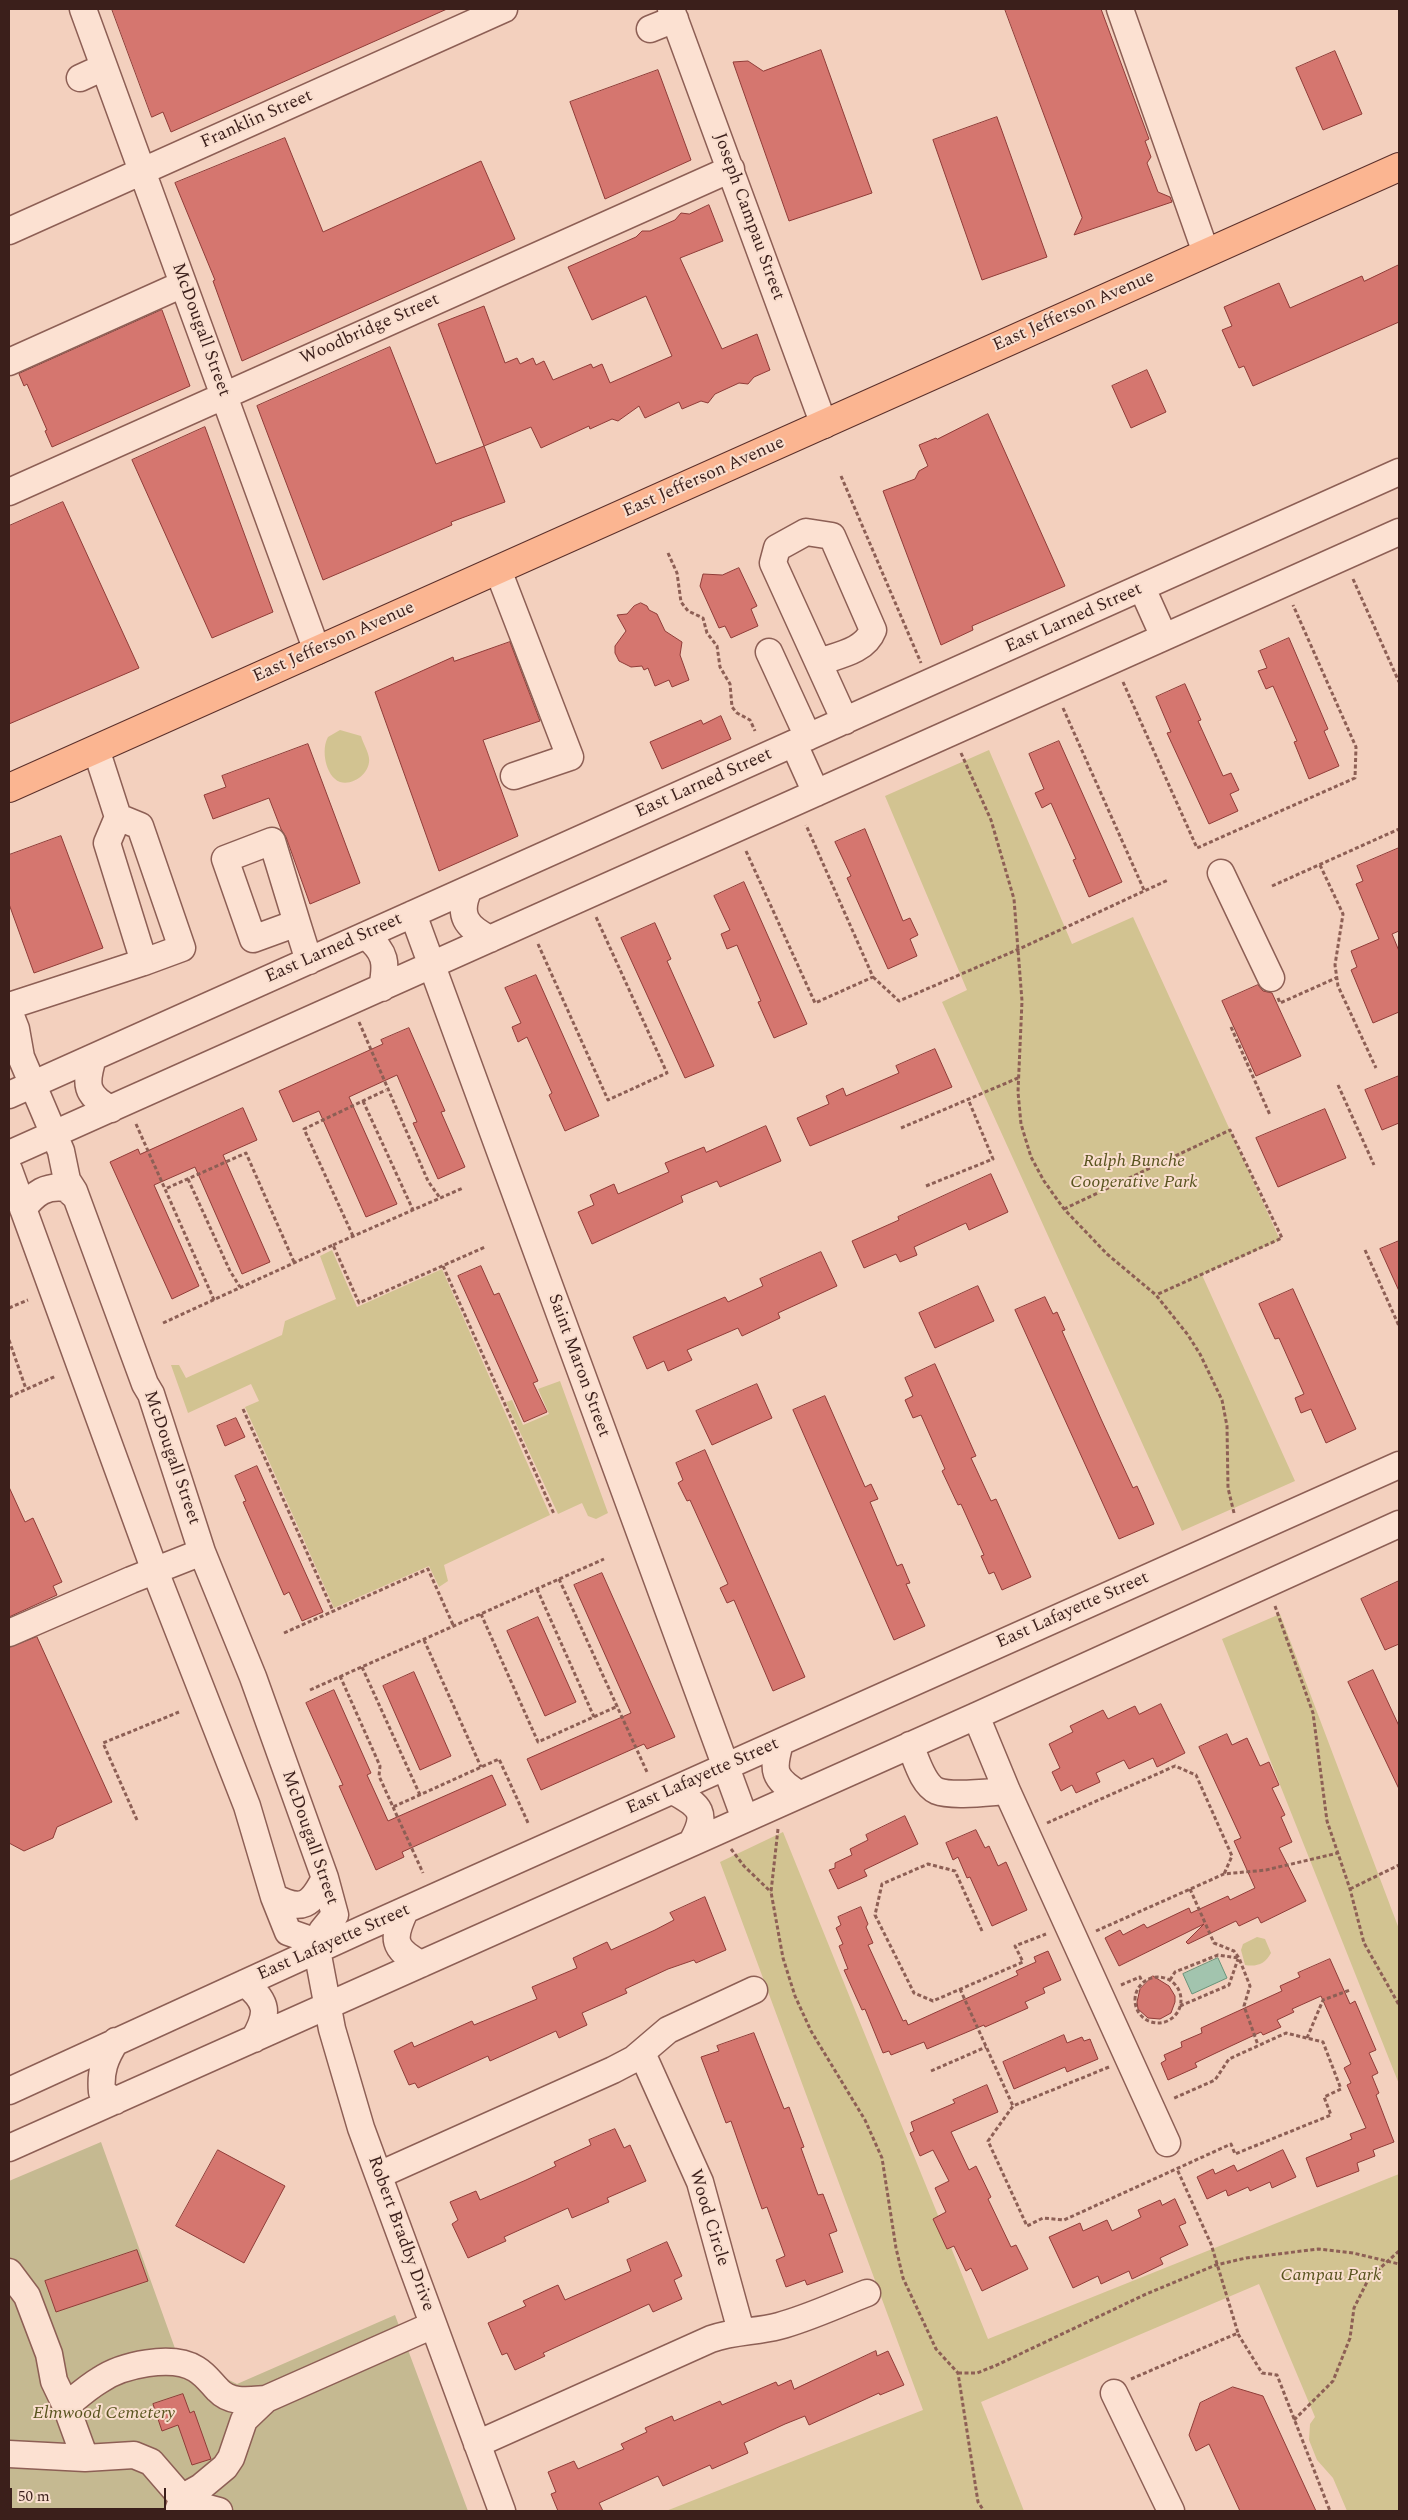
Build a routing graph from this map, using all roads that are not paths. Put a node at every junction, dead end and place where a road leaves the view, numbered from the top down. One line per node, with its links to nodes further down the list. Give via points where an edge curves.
1 (83, 9): 6 (street, McDougall Street)
2 (504, 9): 10 (street, Franklin Street)
3 (1120, 9): 12 (street)
4 (673, 14): 5 (street); 9 (street, Joseph Campau Street)
5 (650, 29)
6 (104, 67): 7 (street); 10 (street, McDougall Street)
7 (80, 78)
8 (1399, 167): 12 (main road, East Jefferson Avenue)
9 (731, 169): 15 (street, Woodbridge Street); 16 (street, Joseph Campau Street)
10 (143, 171): 11 (street, Franklin Street, via 82,187); 13 (street, McDougall Street)
11 (14, 236)
12 (1206, 253): 16 (main road, East Jefferson Avenue)
13 (183, 284): 14 (street); 15 (street, McDougall Street)
14 (9, 362)
15 (224, 396): 18 (street, Woodbridge Street); 23 (street, McDougall Street)
16 (824, 425): 20 (main road, East Jefferson Avenue)
17 (1399, 472): 21 (street, East Larned Street)
18 (9, 492)
19 (1399, 532): 22 (street)
20 (498, 570): 23 (main road, East Jefferson Avenue); 29 (street, via 570,757)
21 (1142, 588): 22 (street); 26 (street, East Larned Street)
22 (1164, 637): 31 (street)
23 (317, 651): 28 (main road, East Jefferson Avenue)
24 (769, 652): 27 (street)
25 (828, 659): 25 (street, via 773,563 777,548 806,532 832,536 873,630 869,640); 26 (street)
26 (852, 718): 27 (street, East Larned Street)
27 (801, 741): 31 (street); 34 (street, East Larned Street)
28 (96, 749): 30 (main road, East Jefferson Avenue); 32 (street)
29 (514, 776)
30 (9, 788)
31 (816, 793): 38 (street)
32 (118, 817): 40 (street, via 107,843); 40 (street, via 140,826 182,948)
33 (1222, 873): 42 (street)
34 (469, 889): 35 (street, East Larned Street); 38 (street, via 463,903 464,917 475,932)
35 (413, 914): 37 (street, East Larned Street); 41 (street, Saint Maron Street)
36 (297, 923): 39 (street)
37 (366, 936): 39 (street, East Larned Street); 43 (street, via 378,945 384,958)
38 (490, 939): 41 (street)
39 (309, 961): 45 (street, East Larned Street)
40 (144, 962): 44 (street)
41 (432, 965): 43 (street); 61 (street, Saint Maron Street)
42 (1271, 978)
43 (382, 988): 47 (street)
44 (10, 1019): 46 (street, McDougall Street, via 21,1057)
45 (93, 1058): 46 (street, East Larned Street); 47 (street, via 88,1089 98,1102)
46 (20, 1090): 48 (street, McDougall Street)
47 (111, 1109): 48 (street)
48 (54, 1134): 49 (street); 51 (street, McDougall Street, via 67,1180)
49 (9, 1154)
50 (9, 1170): 52 (street)
51 (76, 1197): 52 (street, via 66,1188 45,1188 32,1196); 55 (street, McDougall Street, via 151,1394)
52 (23, 1209): 56 (street)
53 (1399, 1466): 59 (street, East Lafayette Street)
54 (1399, 1524): 58 (street)
55 (202, 1552): 56 (street); 67 (street, McDougall Street, via 253,1678)
56 (155, 1570): 57 (street); 68 (street, via 246,1806)
57 (9, 1633)
58 (976, 1716): 60 (street); 63 (street)
59 (780, 1743): 61 (street, East Lafayette Street); 64 (street, via 775,1774)
60 (910, 1745): 63 (street, via 927,1781 937,1791 970,1794); 64 (street)
61 (726, 1767): 62 (street, East Lafayette Street); 65 (street, Saint Maron Street)
62 (673, 1791): 66 (street, via 695,1804 702,1815); 69 (street, East Lafayette Street)
63 (1007, 1791): 80 (street)
64 (799, 1794): 65 (street)
65 (744, 1819): 66 (street)
66 (692, 1842): 71 (street)
67 (325, 1878): 68 (street, via 314,1899 305,1905 295,1906); 70 (street, McDougall Street, via 335,1915 322,1931)
68 (274, 1898): 70 (street, via 288,1932 311,1940)
69 (406, 1911): 70 (street, East Lafayette Street); 71 (street, via 397,1929 396,1941 403,1954)
70 (317, 1950): 72 (street, East Lafayette Street); 74 (street, Robert Bradby Drive)
71 (420, 1964): 74 (street)
72 (245, 1983): 75 (street, via 260,1995 264,2009 262,2024); 76 (street, East Lafayette Street)
73 (754, 1990): 77 (street, via 668,2030)
74 (328, 2005): 75 (street); 82 (street, Robert Bradby Drive, via 361,2128)
75 (254, 2039): 79 (street)
76 (116, 2040): 78 (street, East Lafayette Street); 79 (street, via 104,2060 100,2078 102,2092)
77 (642, 2053): 82 (street, via 613,2070); 86 (street, Wood Circle, via 700,2182)
78 (9, 2091)
79 (115, 2101): 81 (street)
80 (1167, 2143)
81 (9, 2148)
82 (379, 2176): 85 (street, Robert Bradby Drive)
83 (9, 2272): 89 (street, via 27,2296 49,2354 54,2381)
84 (867, 2293): 86 (street, via 791,2323)
85 (433, 2326): 88 (street); 90 (street, Robert Bradby Drive)
86 (741, 2331): 90 (street, via 711,2339)
87 (1121, 2386): 96 (street)
88 (266, 2398): 89 (street, via 233,2399 218,2391 194,2367 165,2362 135,2366 106,2376); 93 (street, via 244,2420 225,2467)
89 (66, 2406): 92 (street)
90 (477, 2444): 95 (street, Robert Bradby Drive)
91 (9, 2454): 92 (street)
92 (85, 2458): 93 (street, via 121,2455 143,2458 159,2468)
93 (180, 2504): 94 (street)
94 (219, 2511)
95 (502, 2511)
96 (1172, 2511)

